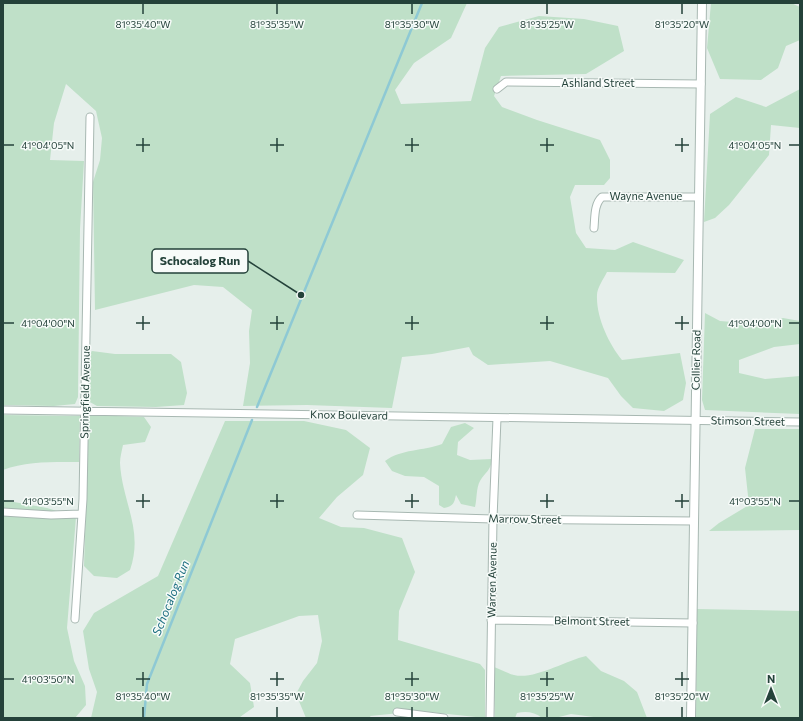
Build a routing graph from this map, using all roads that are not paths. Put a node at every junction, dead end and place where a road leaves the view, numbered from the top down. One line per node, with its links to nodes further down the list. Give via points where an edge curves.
1 (702, 3): 2 (street, Collier Road)
2 (701, 84): 3 (street, Ashland Street, via 506,82); 5 (street, Collier Road)
3 (497, 89)
4 (90, 117): 8 (street, Springfield Avenue)
5 (698, 197): 6 (street, Wayne Avenue, via 602,197 596,207); 10 (street, Collier Road)
6 (594, 228)
7 (3, 410): 8 (street, Knox Boulevard)
8 (85, 411): 9 (street, Knox Boulevard); 13 (street, Springfield Avenue)
9 (497, 418): 10 (street, Knox Boulevard); 15 (street, Warren Avenue)
10 (695, 421): 11 (street, Stimson Street); 16 (street, Collier Road)
11 (800, 422)
12 (3, 512): 13 (street)
13 (81, 514): 17 (street, Springfield Avenue)
14 (357, 515): 15 (street, Marrow Street)
15 (493, 519): 16 (street, Marrow Street); 18 (street, Warren Avenue)
16 (694, 521): 19 (street, Collier Road)
17 (75, 619)
18 (491, 620): 19 (street, Belmont Street); 22 (street, Warren Avenue)
19 (693, 623): 23 (street, Collier Road)
20 (397, 712): 21 (street)
21 (444, 718)
22 (490, 718)
23 (691, 718)

